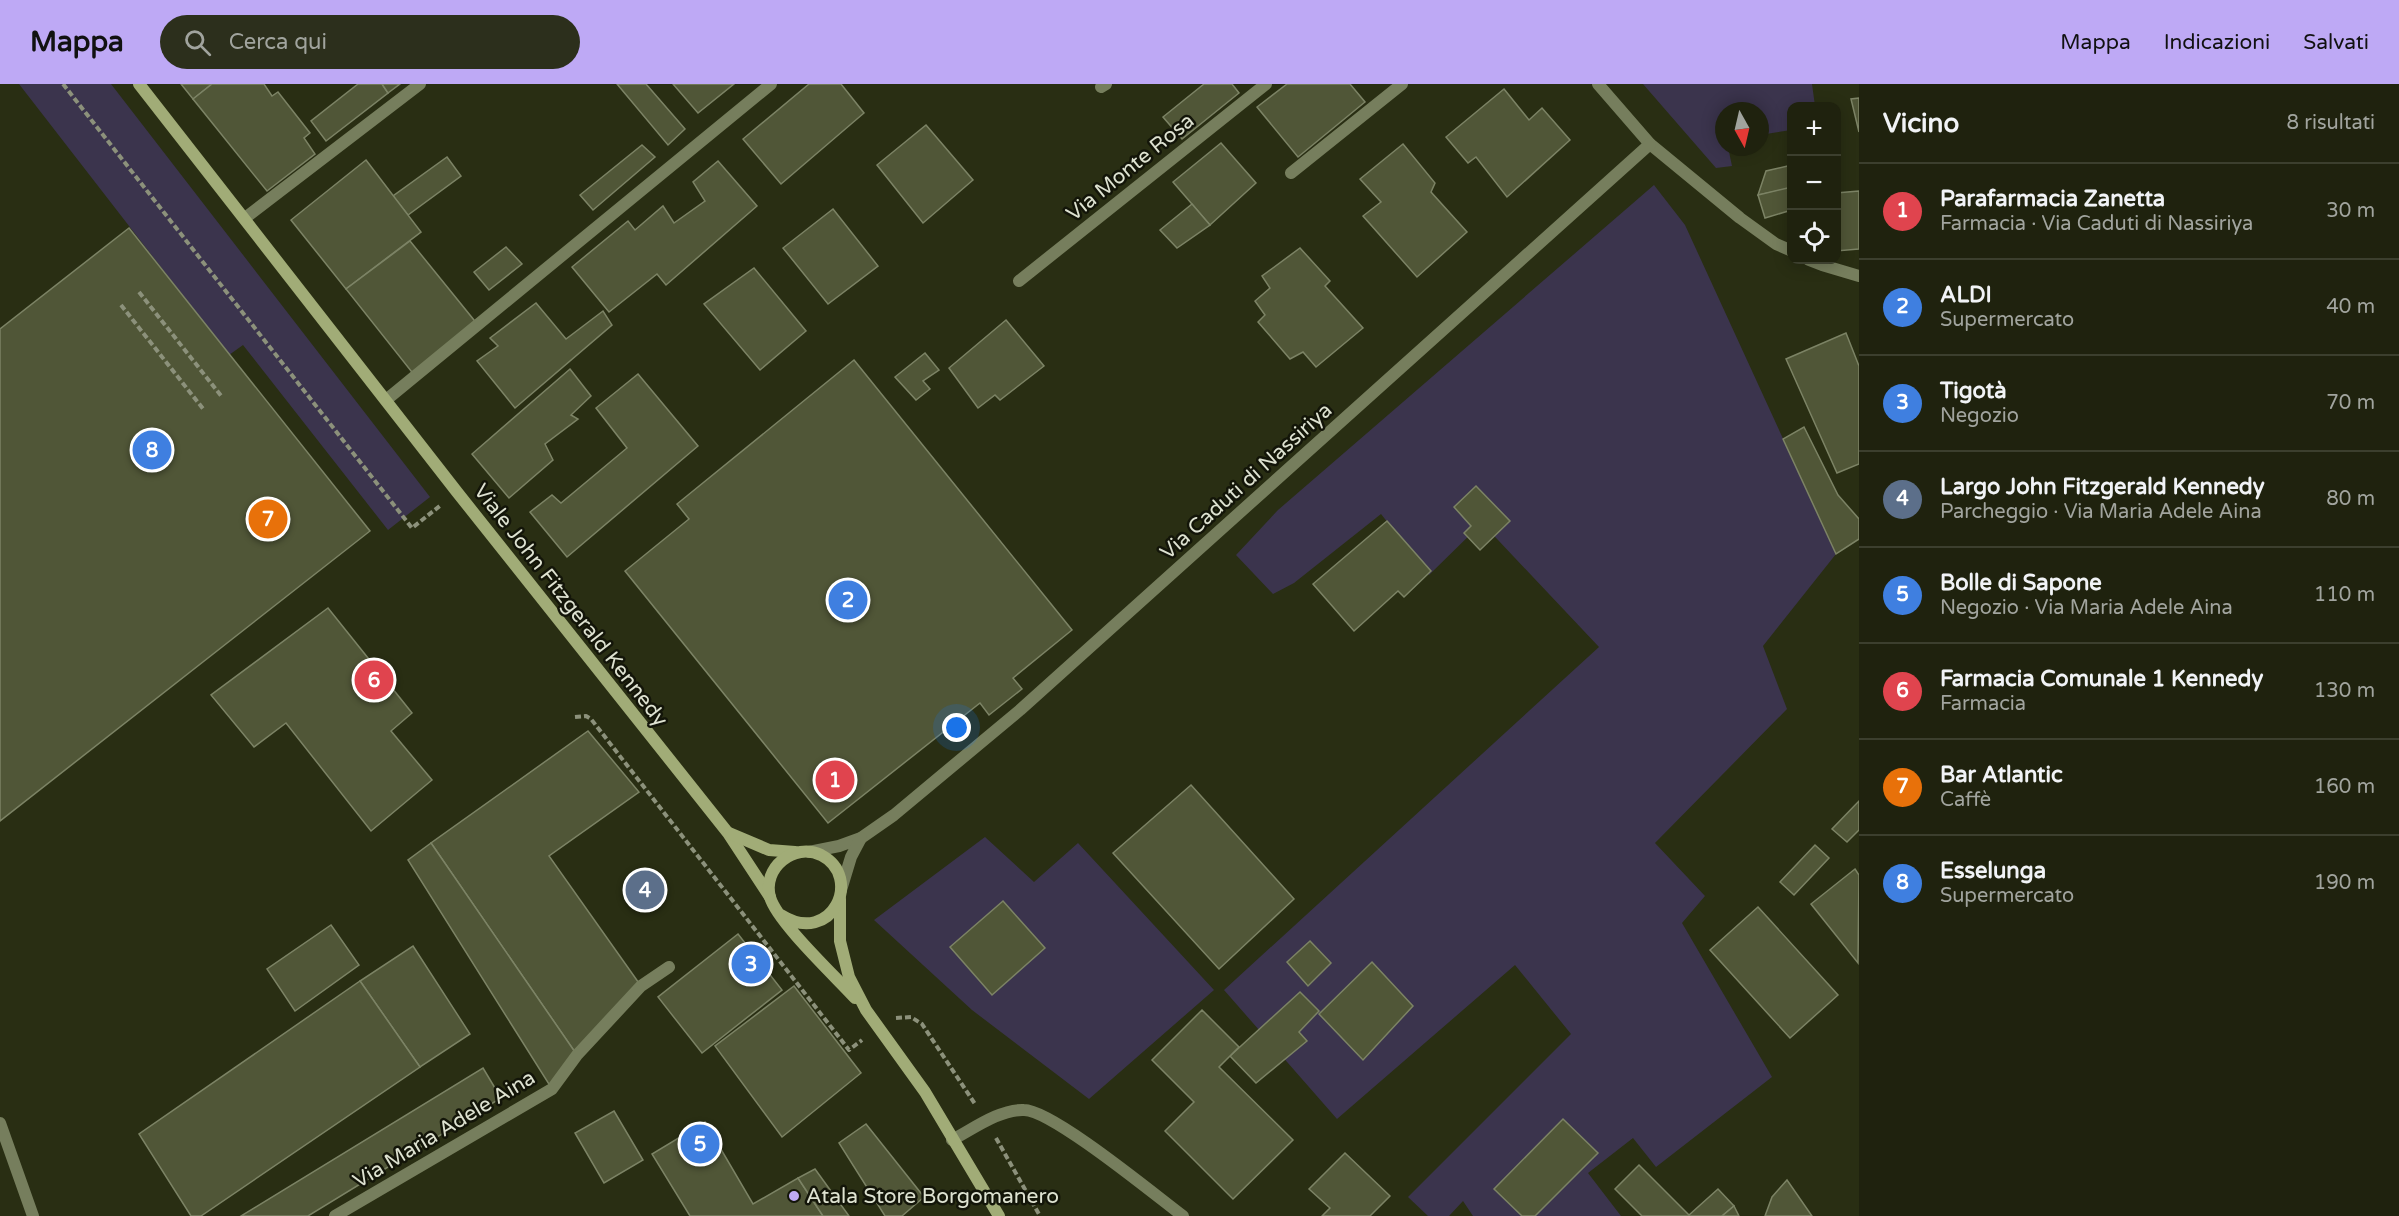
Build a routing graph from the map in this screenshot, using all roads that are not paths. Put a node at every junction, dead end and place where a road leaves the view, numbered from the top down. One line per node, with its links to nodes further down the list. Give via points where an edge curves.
1 (139, 84): 9 (main road, Viale John Fitzgerald Kennedy)
2 (420, 84): 9 (street)
3 (771, 84): 14 (street)
4 (1266, 84): 13 (street, Via Monte Rosa)
5 (1402, 84): 8 (street)
6 (1598, 84): 7 (street)
7 (1650, 144): 10 (street, via 1740,218); 16 (street, Via Caduti di Nassiriya, via 1020,710)
8 (1291, 173)
9 (245, 218): 14 (main road, Viale John Fitzgerald Kennedy)
10 (1787, 249)
11 (1818, 264): 12 (street)
12 (1859, 276)
13 (1019, 281)
14 (386, 400): 15 (main road, Viale John Fitzgerald Kennedy)
15 (728, 832): 17 (main road, Viale John Fitzgerald Kennedy, via 769,850); 19 (main road, Viale John Fitzgerald Kennedy)
16 (861, 838): 17 (street, Via Caduti di Nassiriya); 18 (street, via 851,857)
17 (803, 852): 18 (main road, Viale John Fitzgerald Kennedy, via 829,861 840,879); 19 (main road, via 777,864 769,886)
18 (841, 894): 20 (main road, via 834,909 815,923 797,923); 22 (main road, Viale John Fitzgerald Kennedy, via 840,941 849,977)
19 (770, 897): 20 (main road, Viale John Fitzgerald Kennedy)
20 (781, 915): 22 (main road, Viale John Fitzgerald Kennedy)
21 (669, 967): 26 (street, Via Maria Adele Aina, via 641,986 577,1055 552,1089)
22 (866, 1010): 24 (main road, Viale John Fitzgerald Kennedy, via 925,1092)
23 (0, 1122): 25 (street)
24 (952, 1140): 27 (main road, Viale John Fitzgerald Kennedy); 28 (street, via 1013,1111 1034,1111 1060,1125)
25 (33, 1216)
26 (335, 1216)
27 (999, 1216)
28 (1184, 1216)

